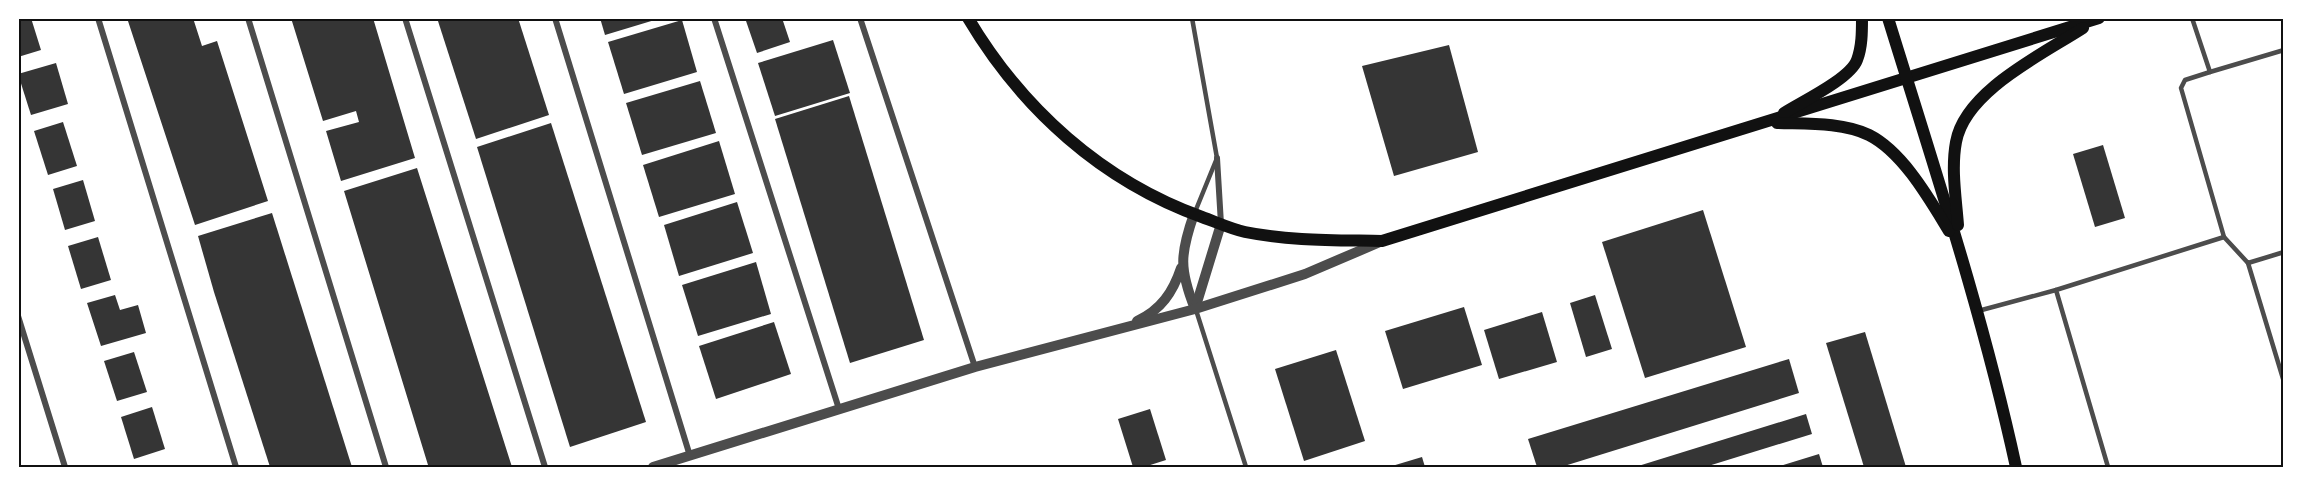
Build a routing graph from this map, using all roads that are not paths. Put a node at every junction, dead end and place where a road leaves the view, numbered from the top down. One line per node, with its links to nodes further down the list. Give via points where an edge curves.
1 (98, 18): 36 (street)
2 (248, 18): 37 (street)
3 (405, 18): 38 (street)
4 (555, 18): 34 (street)
5 (714, 18): 33 (street)
6 (860, 18): 31 (street)
7 (968, 18): 18 (main road, via 1016,88 1084,153 1131,184)
8 (1191, 18): 17 (lane)
9 (1862, 18): 16 (main road, via 1856,63 1839,79)
10 (1888, 18): 15 (main road)
11 (2097, 18): 15 (main road); 22 (main road, via 2004,80 1970,112 1956,141 1954,180)
12 (2192, 18): 14 (lane)
13 (2284, 50): 14 (lane)
14 (2210, 72): 20 (lane, via 2185,80 2181,88)
15 (1907, 79): 16 (main road); 22 (main road)
16 (1767, 123): 21 (main road); 22 (main road, via 1826,125 1869,135 1893,154 1926,192)
17 (1218, 158): 18 (lane); 19 (street)
18 (1194, 214): 19 (main road); 25 (street)
19 (1221, 224): 21 (main road, via 1292,239); 27 (street)
20 (2224, 237): 24 (lane); 26 (lane)
21 (1382, 241): 27 (street, via 1305,274)
22 (1961, 250): 28 (main road)
23 (2284, 252): 24 (lane)
24 (2248, 263): 32 (lane)
25 (1181, 268): 27 (street); 30 (street, via 1171,293 1158,308)
26 (2056, 290): 28 (lane); 42 (lane)
27 (1195, 309): 30 (street); 40 (lane)
28 (1977, 311): 41 (main road)
29 (18, 316): 35 (street)
30 (1121, 329): 31 (street)
31 (975, 367): 33 (street)
32 (2284, 381)
33 (839, 409): 34 (street)
34 (690, 456): 39 (street)
35 (65, 467)
36 (236, 467)
37 (386, 467)
38 (545, 467)
39 (653, 467)
40 (1246, 467)
41 (2016, 467)
42 (2108, 467)

